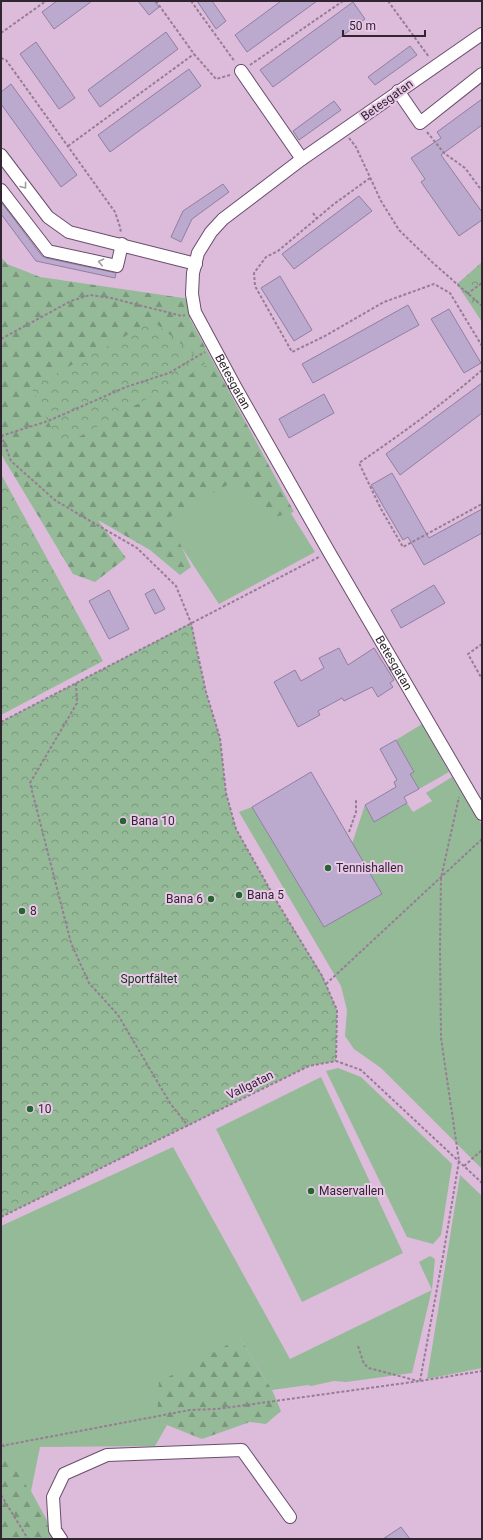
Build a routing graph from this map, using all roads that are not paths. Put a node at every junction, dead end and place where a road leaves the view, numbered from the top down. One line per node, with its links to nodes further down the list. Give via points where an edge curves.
1 (482, 34): 4 (street, Betesgatan)
2 (241, 72): 6 (street)
3 (482, 74): 4 (street, via 420,124)
4 (398, 91): 6 (street, Betesgatan)
5 (1, 155): 8 (street, one-way to 8, via 48,217 59,226 70,232)
6 (302, 159): 9 (street, Betesgatan, via 223,219 198,253)
7 (1, 190): 8 (street, one-way to 7, via 117,266 48,251)
8 (122, 244): 9 (street)
9 (196, 264): 10 (street, Betesgatan, via 192,294 195,312 329,552 337,573)
10 (482, 814)
11 (290, 1517): 12 (street, via 242,1450 107,1455 64,1474 53,1497 55,1530)
12 (61, 1539)

